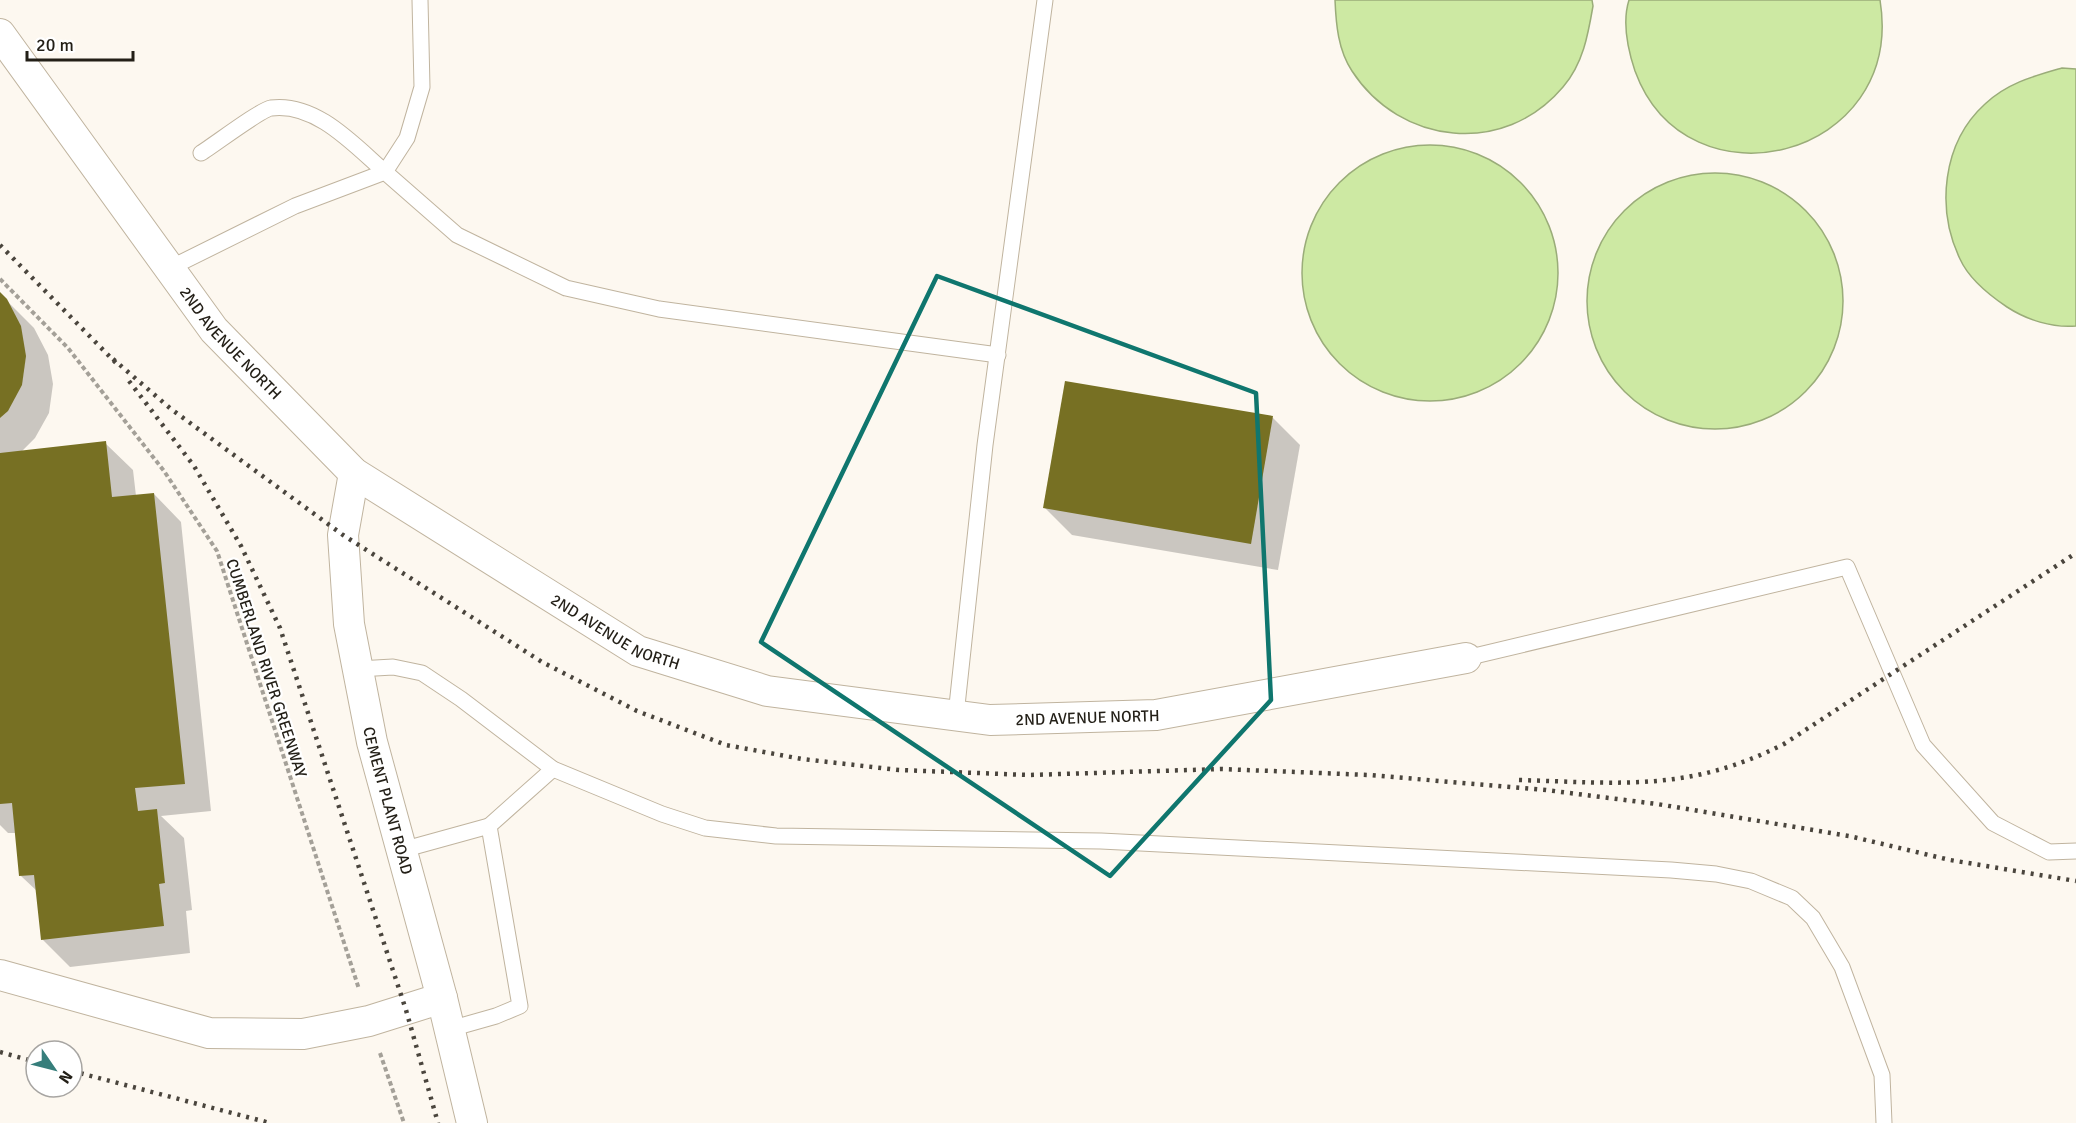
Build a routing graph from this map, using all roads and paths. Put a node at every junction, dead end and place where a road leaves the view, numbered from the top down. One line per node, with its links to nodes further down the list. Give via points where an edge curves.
1 (420, 0): 5 (lane, via 422,87 407,138)
2 (1046, 0): 8 (lane)
3 (0, 34): 6 (street, 2ND AVENUE NORTH)
4 (201, 153): 5 (lane, via 270,108 306,112 343,135)
5 (385, 172): 6 (lane, via 295,206); 8 (lane, via 457,235 566,288 659,309)
6 (170, 268): 9 (street, 2ND AVENUE NORTH, via 214,330)
7 (0, 279): 19 (path, CUMBERLAND RIVER GREENWAY, via 68,348 164,471 217,551)
8 (998, 355): 12 (lane)
9 (354, 473): 11 (street, CEMENT PLANT ROAD, via 344,535 349,624); 12 (street, 2ND AVENUE NORTH, via 638,651 767,691)
10 (1466, 658): 12 (street, 2ND AVENUE NORTH, via 1156,715 990,720); 16 (lane, via 1847,567 1923,745 1993,822 2049,852)
11 (358, 669): 13 (lane, via 393,667 422,674); 15 (street, CEMENT PLANT ROAD, via 372,742)
12 (956, 715)
13 (553, 769): 14 (lane); 23 (lane, via 705,828 776,836 1101,841 1319,851 1671,870 1751,881 1792,898 1813,918 1842,967 1881,1075)
14 (489, 826): 15 (lane); 20 (lane, via 520,1006)
15 (402, 850): 18 (street, CEMENT PLANT ROAD)
16 (2076, 851)
17 (0, 975): 19 (street, via 209,1032 303,1034)
18 (442, 998): 19 (street); 20 (street, CEMENT PLANT ROAD)
19 (369, 1021): 21 (path, CUMBERLAND RIVER GREENWAY)
20 (450, 1029): 22 (street, CEMENT PLANT ROAD)
21 (404, 1123)
22 (472, 1123)
23 (1884, 1123)

